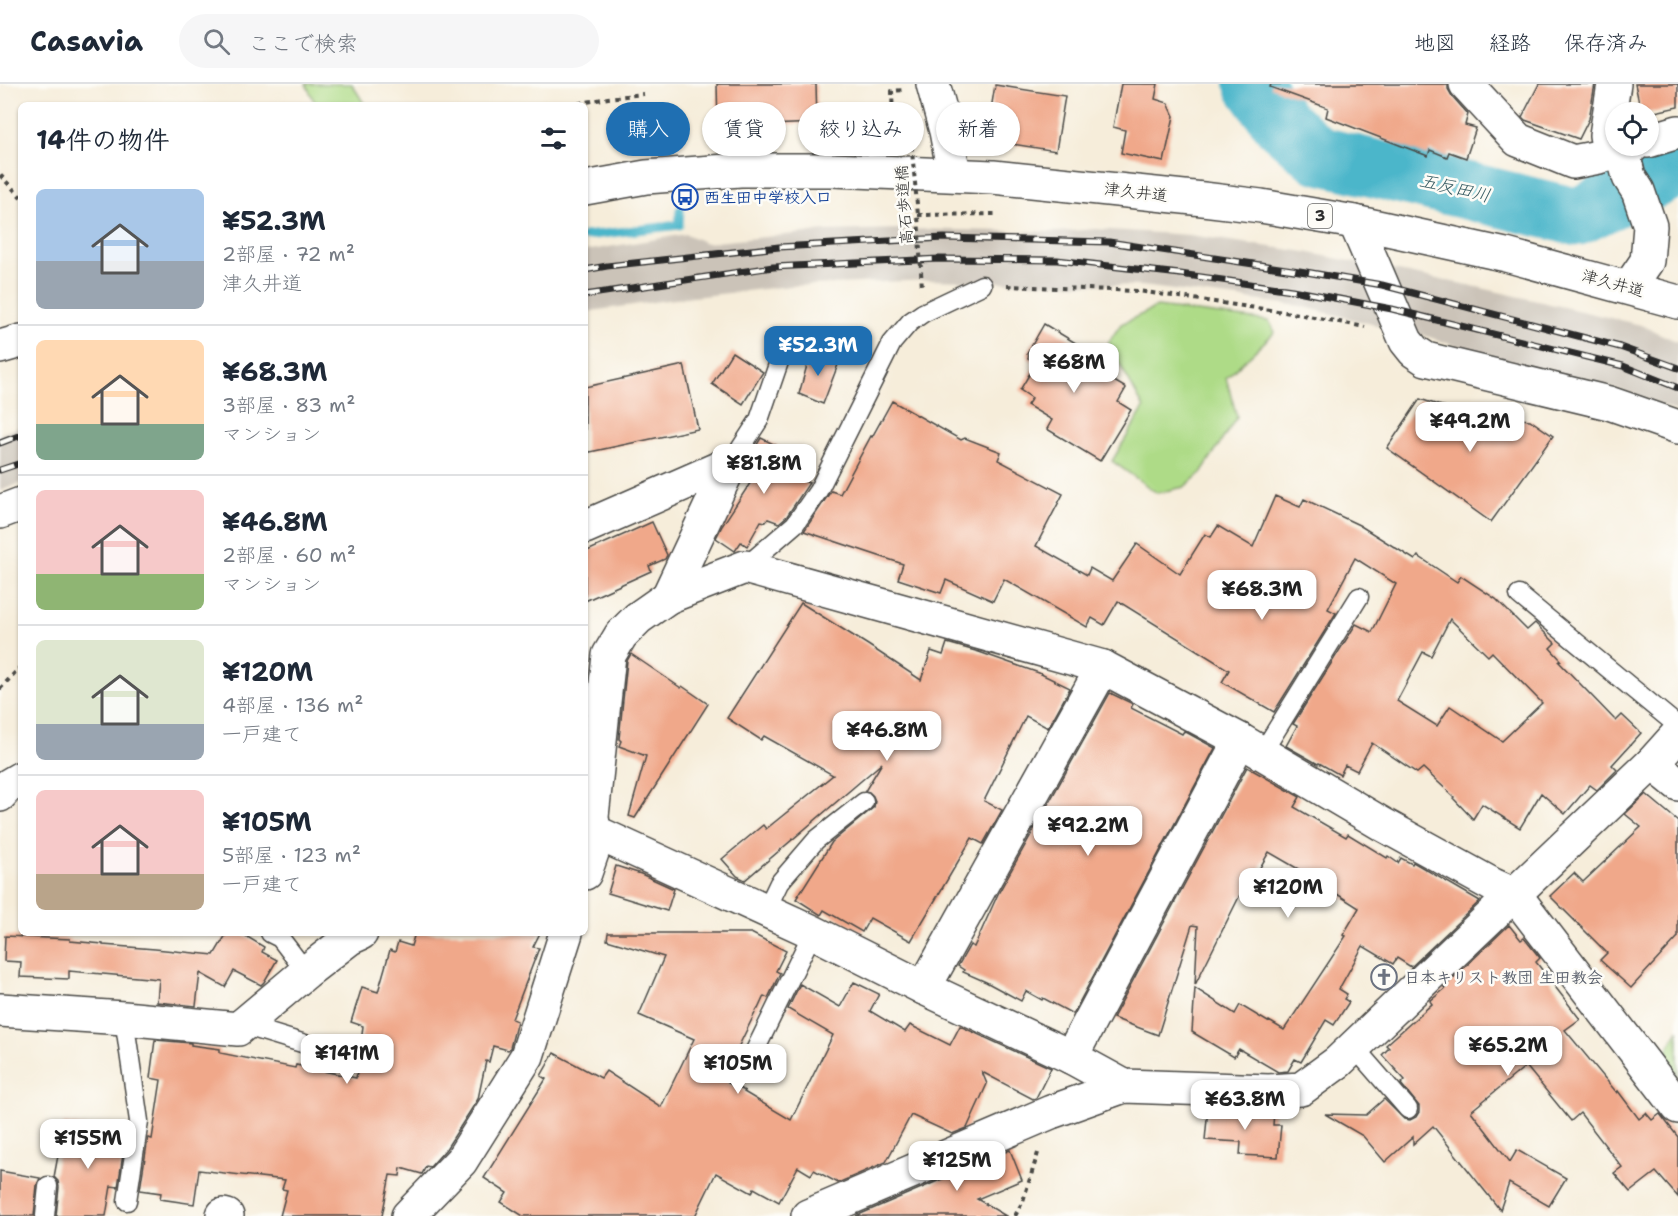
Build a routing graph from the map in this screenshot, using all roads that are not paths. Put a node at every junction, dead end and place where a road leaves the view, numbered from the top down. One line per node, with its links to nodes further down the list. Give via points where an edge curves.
1 (1466, 84): 5 (street, via 1518,140 1573,162 1599,157)
2 (1614, 84): 5 (street, via 1606,135)
3 (920, 92): 6 (street, via 946,131)
4 (1678, 132): 5 (street)
5 (1630, 159): 10 (street, via 1650,226 1647,261 1634,280)
6 (954, 174): 7 (street, 津久井道 / 3, via 740,170 646,177); 8 (street, 津久井道 / 3, via 1203,199)
7 (588, 187)
8 (1355, 222): 10 (street, 津久井道 / 3, via 1506,255); 15 (street, via 1406,341 1426,359 1609,403)
9 (982, 285): 20 (lane, via 923,313 892,343 818,491 795,524)
10 (1634, 289): 11 (street, 津久井道 / 3)
11 (1678, 302)
12 (18, 342): 13 (street)
13 (0, 347)
14 (783, 350): 16 (lane, via 759,420)
15 (1678, 427)
16 (731, 462): 19 (street); 22 (street)
17 (18, 505): 18 (street)
18 (0, 512)
19 (588, 526)
20 (745, 567): 22 (street); 24 (street)
21 (1519, 595): 25 (lane)
22 (668, 597): 33 (street, via 638,618 609,655)
23 (1359, 597): 27 (lane)
24 (1102, 667): 27 (street); 42 (street)
25 (1678, 726)
26 (1678, 734): 28 (street)
27 (1251, 746): 35 (street, via 1382,824); 47 (street)
28 (1652, 763): 30 (street); 35 (street)
29 (18, 780): 31 (street)
30 (1678, 784)
31 (0, 795)
32 (864, 802): 36 (lane, via 816,840 780,883)
33 (589, 831): 34 (street, via 594,844); 36 (street)
34 (588, 863)
35 (1515, 895): 46 (street); 51 (street)
36 (765, 910): 37 (street)
37 (813, 932): 42 (street); 49 (lane)
38 (276, 936): 41 (lane)
39 (354, 936): 41 (street)
40 (565, 936): 56 (street, via 527,1056 461,1161)
41 (306, 972): 45 (street)
42 (924, 988): 47 (street)
43 (0, 1010): 44 (street)
44 (124, 1018): 45 (street, via 238,1029); 54 (lane, via 138,1121)
45 (243, 1025): 48 (lane)
46 (1354, 1047): 50 (street, via 1301,1089); 52 (lane)
47 (1071, 1057): 50 (street)
48 (351, 1058)
49 (744, 1073)
50 (1124, 1086): 57 (street, via 1051,1112)
51 (1678, 1107)
52 (1408, 1109)
53 (48, 1186): 55 (lane)
54 (127, 1201)
55 (45, 1216)
56 (408, 1216)
57 (808, 1216)

